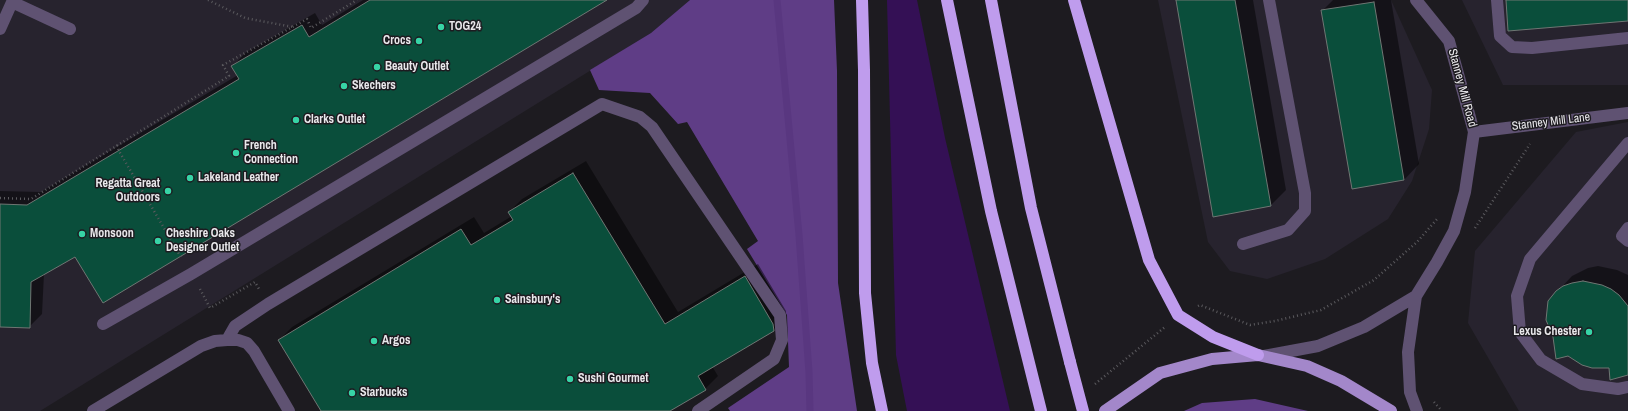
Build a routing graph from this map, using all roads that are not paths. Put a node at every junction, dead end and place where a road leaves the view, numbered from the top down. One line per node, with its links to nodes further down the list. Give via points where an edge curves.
1 (643, 0): 20 (street, via 636,8)
2 (862, 0): 27 (highway, via 865,293 872,362)
3 (947, 0): 28 (highway, via 991,211)
4 (991, 0): 29 (highway, bridge, via 1031,208)
5 (1074, 0): 22 (highway, via 1149,260 1178,315 1214,337)
6 (1269, 0): 18 (street, via 1305,193 1305,211 1288,230)
7 (1416, 0): 14 (street, Stanney Mill Road, via 1449,41)
8 (1497, 0): 12 (street, via 1500,36 1512,47 1532,48)
9 (12, 1): 10 (street); 11 (street)
10 (0, 29)
11 (70, 29)
12 (1628, 38)
13 (1628, 113): 14 (street, Stanney Mill Lane)
14 (1474, 132): 19 (street, Stanney Mill Road, via 1465,192 1454,231)
15 (1628, 143): 23 (street, via 1530,259 1517,296 1520,332 1541,360 1582,384 1618,389)
16 (1628, 228): 17 (street, via 1622,236)
17 (1628, 241)
18 (1243, 244)
19 (1416, 296): 22 (street, Stanney Mill Road, via 1364,327 1318,346); 32 (street, Stanney Mill Road, via 1408,352 1410,392)
20 (104, 324)
21 (226, 340): 24 (street, via 201,346); 25 (street, via 247,343); 26 (street, via 236,326 268,304 602,104 640,117 652,128 780,315 782,340 774,359)
22 (1261, 355): 30 (main road, via 1212,359 1160,374); 31 (main road, via 1307,366 1341,381)
23 (1628, 387)
24 (93, 411)
25 (289, 411)
26 (698, 411)
27 (882, 411)
28 (1041, 411)
29 (1083, 411)
30 (1106, 411)
31 (1391, 411)
32 (1416, 411)

